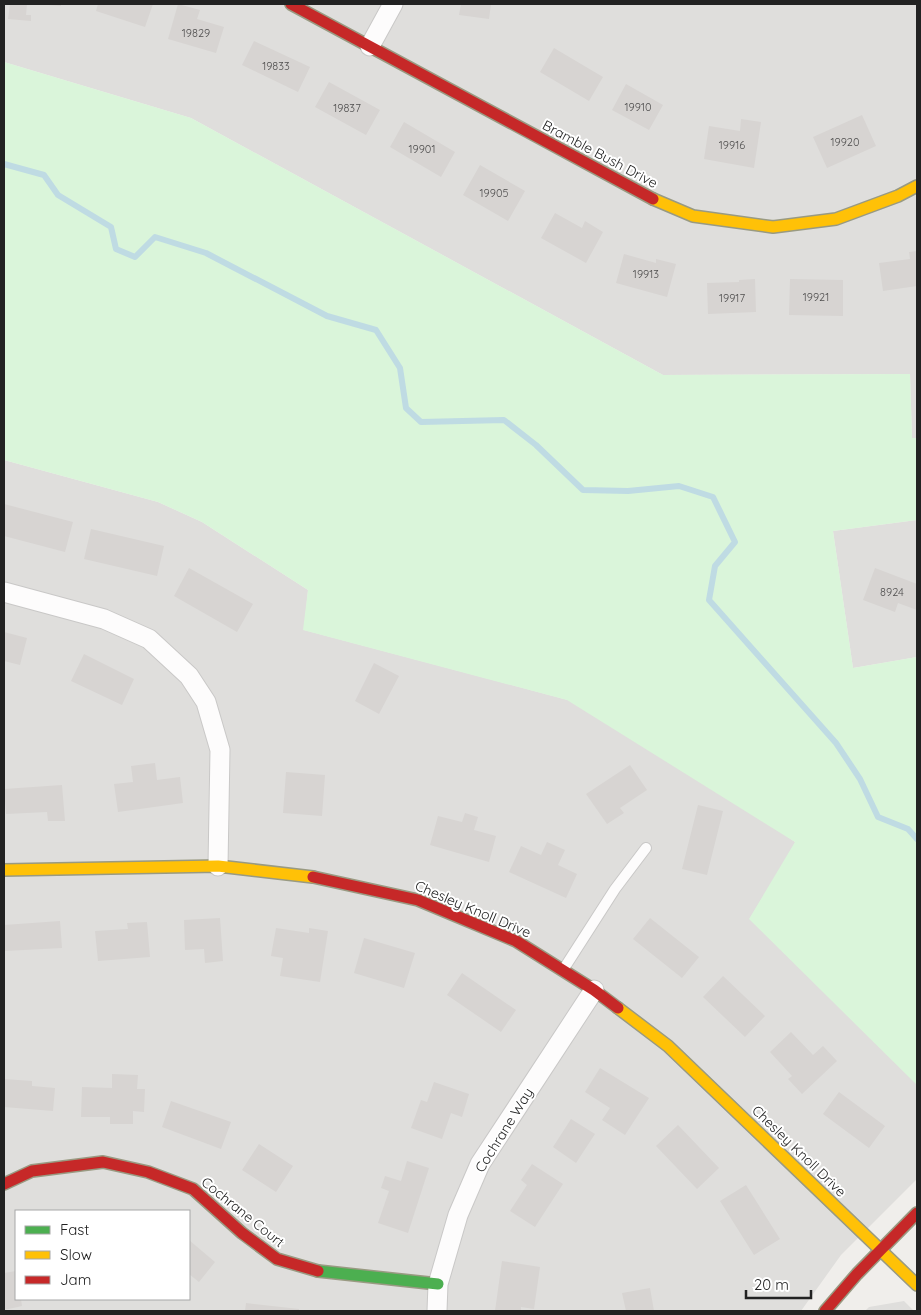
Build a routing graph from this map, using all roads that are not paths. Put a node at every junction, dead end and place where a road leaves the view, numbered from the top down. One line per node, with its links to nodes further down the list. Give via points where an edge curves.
1 (291, 4): 3 (street, Bramble Bush Drive)
2 (393, 4): 3 (street)
3 (370, 46): 4 (street, Bramble Bush Drive, via 650,198 693,216 772,227 836,219)
4 (917, 186)
5 (4, 592): 7 (street, via 104,619 149,639 189,676 206,702 220,750)
6 (646, 848): 9 (lane)
7 (218, 866): 8 (street, Chesley Knoll Drive); 9 (street, Chesley Knoll Drive, via 324,878 418,900 516,941)
8 (4, 870)
9 (562, 970): 10 (street, Chesley Knoll Drive)
10 (594, 990): 13 (street, Chesley Knoll Drive, via 668,1046); 14 (street, Cochrane Way, via 480,1164 458,1215)
11 (4, 1184): 14 (street, Cochrane Court, via 32,1171 103,1162 148,1172 193,1189 277,1259 322,1272)
12 (917, 1214): 13 (street)
13 (880, 1250): 15 (street, Chesley Knoll Drive); 17 (street)
14 (438, 1284): 16 (street, Cochrane Way)
15 (917, 1285)
16 (437, 1311)
17 (826, 1311)

